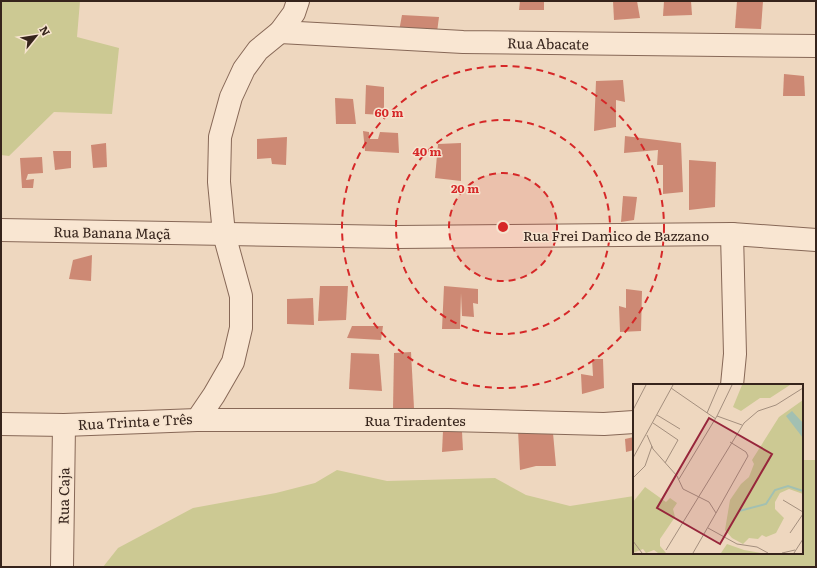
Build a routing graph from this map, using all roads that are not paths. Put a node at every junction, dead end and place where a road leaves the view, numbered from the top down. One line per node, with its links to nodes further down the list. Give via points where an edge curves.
1 (298, 1): 2 (street, Rua Trinta e Três, via 294,14)
2 (280, 32): 3 (street, Rua Abacate, via 463,42); 5 (street, Rua Trinta e Três, via 258,50 244,69 230,97 220,137 219,182)
3 (816, 46)
4 (1, 230): 5 (street, Rua Banana Maçã)
5 (224, 234): 6 (street, Rua Frei Damico de Bazzano, via 397,237); 9 (street, Rua Trinta e Três, via 241,296 241,328 233,362)
6 (732, 234): 7 (street, Rua Frei Damico de Bazzano); 8 (street)
7 (816, 240)
8 (732, 384)
9 (197, 420): 10 (street, Rua Tiradentes, via 448,420 604,424); 12 (street, Rua Trinta e Três)
10 (633, 422)
11 (1, 424): 12 (street, Rua Trinta e Três)
12 (64, 425): 13 (street, Rua Caja)
13 (62, 567)

